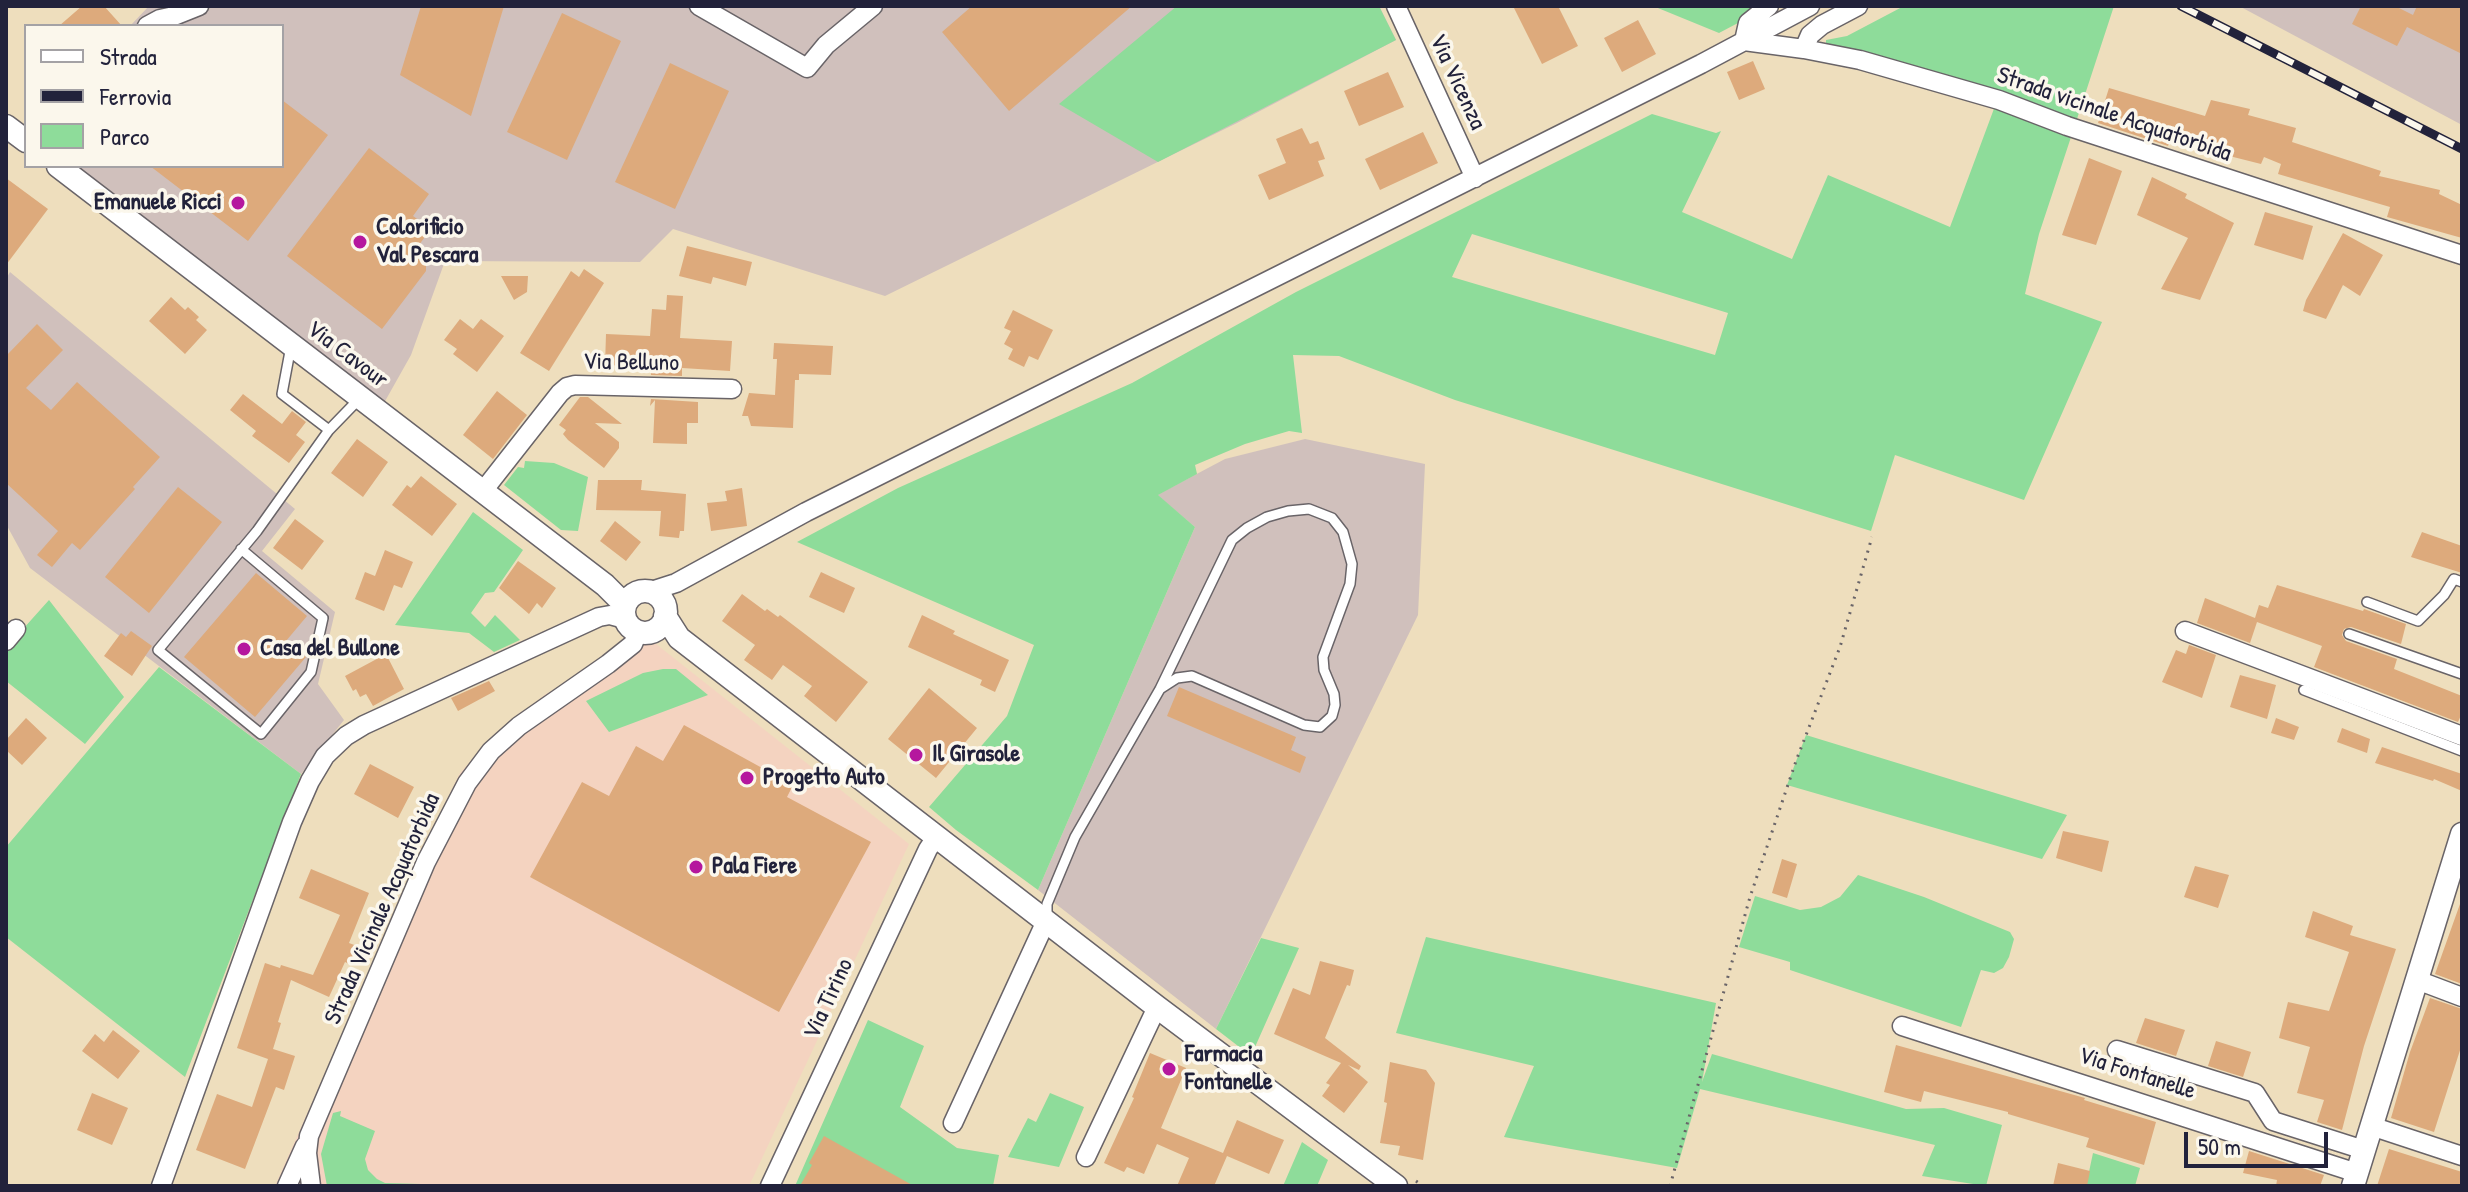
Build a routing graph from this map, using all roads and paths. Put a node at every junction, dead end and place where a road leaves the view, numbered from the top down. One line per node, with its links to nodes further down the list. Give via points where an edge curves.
1 (199, 6): 8 (street)
2 (699, 6): 3 (street, via 807,68)
3 (873, 6)
4 (1396, 6): 14 (street, Via Vicenza)
5 (1769, 6): 9 (street, via 1748,23)
6 (1810, 6): 9 (street)
7 (1858, 6): 10 (street, via 1822,25)
8 (151, 24)
9 (1744, 41): 10 (street, Strada vicinale Acquatorbida); 14 (street)
10 (1804, 49): 15 (street, Strada vicinale Acquatorbida, via 1999,100)
11 (6, 126): 12 (street)
12 (24, 139)
13 (61, 168): 16 (street, Via Cavour)
14 (1475, 178): 25 (street, via 819,505 676,583)
15 (2462, 255)
16 (292, 345): 18 (street, Via Cavour); 19 (lane, via 282,394)
17 (732, 389): 20 (street, Via Belluno, via 567,387)
18 (361, 398): 19 (lane); 20 (street, Via Cavour)
19 (329, 430): 22 (lane)
20 (483, 491): 25 (street, Via Cavour)
21 (1872, 537): 54 (path, via 1840,647 1750,897)
22 (241, 549): 22 (lane, via 323,618 311,672 261,734 158,650)
23 (2462, 582): 24 (lane, via 2454,579 2418,621)
24 (2367, 602)
25 (645, 612): 34 (street); 44 (street, Strada Vicinale Acquatorbida, via 633,644 510,734 467,783 426,862); 49 (street, via 599,617 364,725 325,756 292,822)
26 (2185, 631): 31 (street)
27 (2349, 634): 28 (lane)
28 (2462, 674)
29 (1160, 689): 29 (lane, via 1232,540 1267,517 1288,511 1309,509 1332,518 1343,532 1352,564 1350,584 1323,657 1334,694 1332,716 1320,727 1304,725 1192,676); 36 (lane, via 1075,837 1047,904)
30 (2304, 690): 32 (lane)
31 (2462, 736)
32 (2462, 751)
33 (2462, 834): 35 (street, Via Fontanelle)
34 (937, 836): 36 (street); 52 (street, Via Tirino)
35 (2457, 868): 37 (street, Via Fontanelle)
36 (1046, 921): 39 (street); 42 (street)
37 (2417, 980): 38 (street); 43 (street, Via Fontanelle)
38 (2462, 997)
39 (1157, 1007): 47 (street); 53 (street)
40 (1902, 1026): 48 (street, Via Fontanelle)
41 (2117, 1050): 45 (street, Via Fontanelle, via 2255,1093 2273,1121)
42 (953, 1123)
43 (2371, 1126): 45 (street, Via Fontanelle); 46 (street)
44 (309, 1136): 50 (street, Strada Vicinale Acquatorbida); 51 (street, Strada Vicinale Acquatorbida)
45 (2364, 1150): 48 (street, Via Fontanelle)
46 (2462, 1156)
47 (1086, 1157)
48 (2355, 1179)
49 (161, 1186)
50 (287, 1186)
51 (311, 1186)
52 (770, 1186)
53 (1396, 1186)
54 (1670, 1186)

